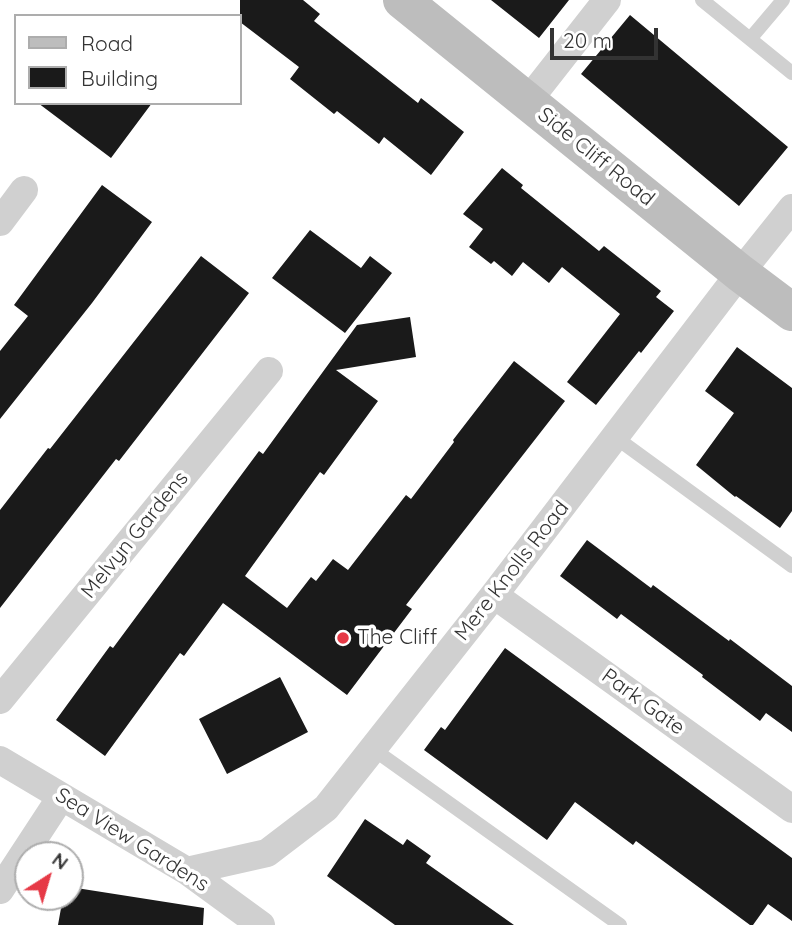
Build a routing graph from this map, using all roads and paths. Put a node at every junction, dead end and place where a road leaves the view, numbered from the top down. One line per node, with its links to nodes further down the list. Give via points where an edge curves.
1 (402, 0): 7 (street, Side Cliff Road)
2 (607, 0): 7 (street)
3 (702, 0): 5 (lane)
4 (783, 0): 5 (lane)
5 (750, 39): 6 (lane)
6 (792, 73)
7 (527, 102): 11 (street, Side Cliff Road)
8 (24, 190): 10 (street)
9 (792, 208): 11 (street, Mere Knolls Road)
10 (0, 222)
11 (740, 273): 12 (street, Side Cliff Road); 14 (street, Mere Knolls Road)
12 (792, 312)
13 (269, 371): 17 (street, Melvyn Gardens)
14 (615, 436): 15 (lane); 16 (street, Mere Knolls Road)
15 (792, 566)
16 (494, 595): 18 (street, Mere Knolls Road); 21 (street, Park Gate)
17 (0, 700)
18 (373, 749): 22 (street, Mere Knolls Road, via 326,808 267,853); 25 (lane)
19 (0, 760): 20 (street, Sea View Gardens)
20 (61, 797): 22 (street, Sea View Gardens); 23 (street)
21 (792, 809)
22 (187, 871): 24 (street, Sea View Gardens)
23 (0, 890)
24 (261, 925)
25 (620, 925)

